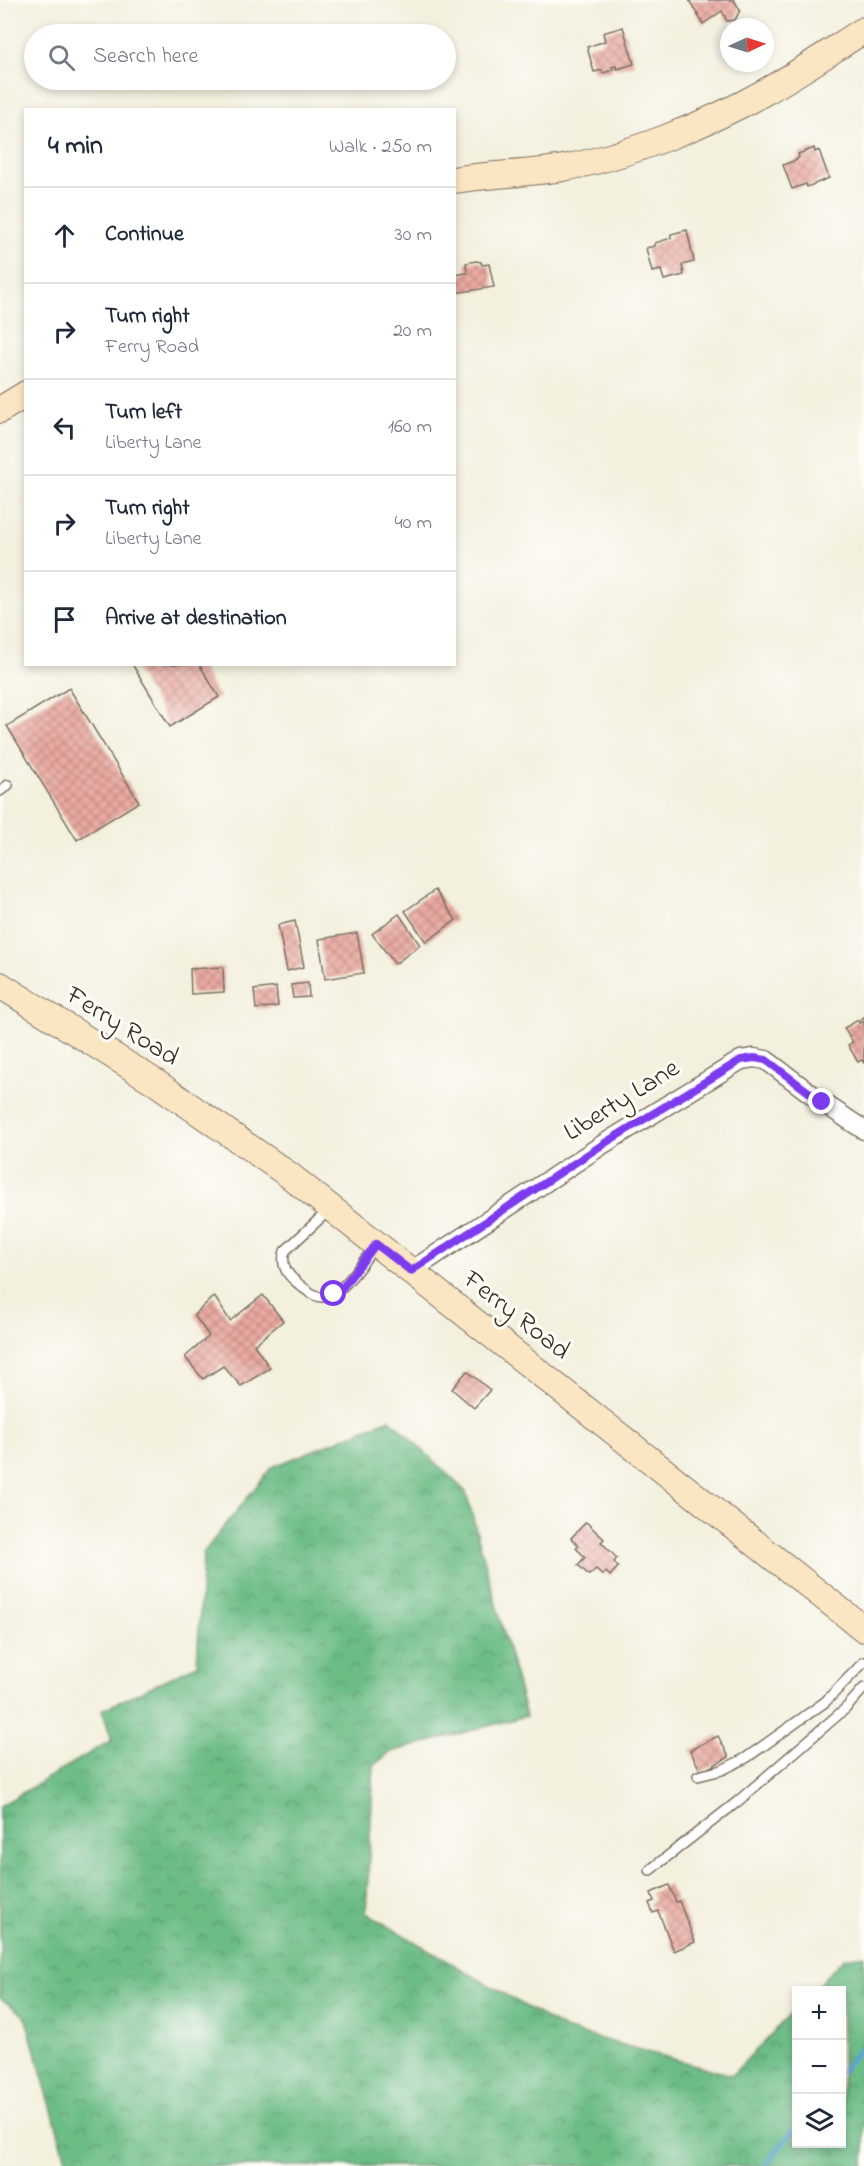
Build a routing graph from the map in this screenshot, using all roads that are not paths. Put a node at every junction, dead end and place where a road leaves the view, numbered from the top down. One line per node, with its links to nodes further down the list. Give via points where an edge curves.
1 (864, 30): 2 (main road, via 763,94 627,152 563,168)
2 (456, 180)
3 (24, 395): 4 (main road)
4 (0, 410)
5 (0, 985): 7 (main road, Ferry Road, via 164,1089)
6 (864, 1130): 9 (street, Liberty Lane, via 766,1060 741,1060 605,1143)
7 (330, 1208): 8 (main road, Ferry Road); 8 (lane, via 285,1251 283,1258 284,1268 314,1295 334,1294 343,1287)
8 (376, 1244): 9 (main road, Ferry Road)
9 (411, 1271): 10 (main road, Ferry Road)
10 (864, 1629)
11 (864, 1662): 13 (lane, via 825,1702 746,1758)
12 (864, 1688): 14 (lane, via 737,1802)
13 (698, 1776)
14 (650, 1870)

